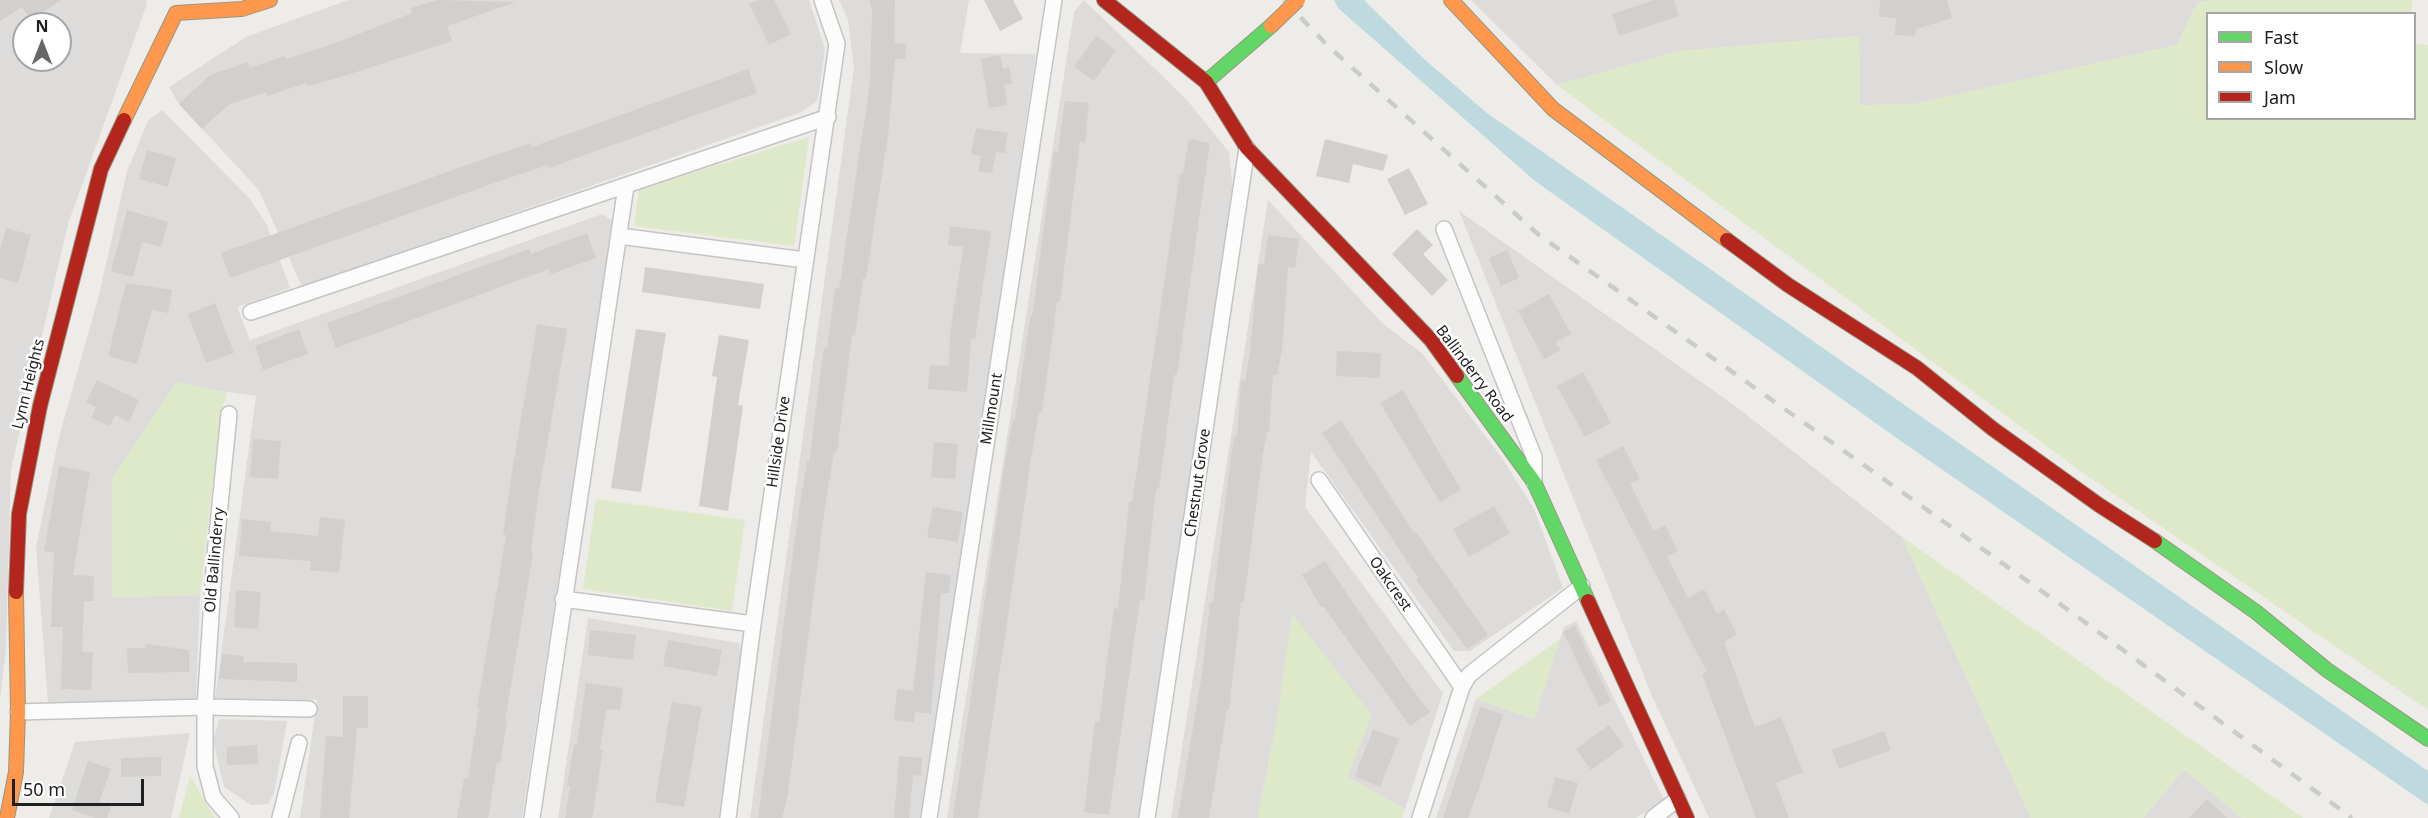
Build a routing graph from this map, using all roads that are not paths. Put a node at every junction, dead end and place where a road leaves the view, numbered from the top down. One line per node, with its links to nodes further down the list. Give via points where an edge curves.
1 (270, 0): 7 (street, via 242,9)
2 (822, 0): 9 (street, Hillside Drive, via 837,44)
3 (1054, 0): 34 (street, Millmount)
4 (1104, 0): 8 (street, Ballinderry Road)
5 (1298, 0): 8 (street, bridge)
6 (1451, 0): 26 (street, via 1562,116 1788,285 1917,368 1992,429 2256,612 2327,670)
7 (174, 7): 25 (street, Lynn Heights, via 101,169 28,457 15,563)
8 (1206, 82): 10 (street, Ballinderry Road)
9 (828, 117): 11 (street); 14 (street, Hillside Drive)
10 (1247, 148): 18 (street, Ballinderry Road, via 1431,340); 35 (street, Chestnut Grove)
11 (626, 186): 13 (street); 15 (street)
12 (1444, 229): 18 (street, via 1533,457)
13 (619, 236): 14 (street); 20 (street)
14 (805, 260): 21 (street, Hillside Drive)
15 (251, 312)
16 (229, 414): 23 (street, Old Ballinderry)
17 (1319, 480): 22 (street, Oakcrest)
18 (1534, 482): 19 (street, Ballinderry Road)
19 (1582, 586): 22 (street, via 1469,675); 28 (street, Ballinderry Road)
20 (563, 599): 21 (street); 32 (street)
21 (753, 624): 33 (street, Hillside Drive)
22 (1462, 687): 36 (street)
23 (205, 707): 24 (street); 25 (street); 30 (street, Old Ballinderry, via 205,766 213,797)
24 (309, 709)
25 (18, 712): 29 (street, Lynn Heights, via 16,772)
26 (2428, 739)
27 (299, 743): 31 (street)
28 (1678, 799): 37 (street); 38 (street, Ballinderry Road)
29 (8, 818)
30 (231, 818)
31 (280, 818)
32 (531, 818)
33 (728, 818)
34 (929, 818)
35 (1147, 818)
36 (1420, 818)
37 (1653, 818)
38 (1687, 818)

